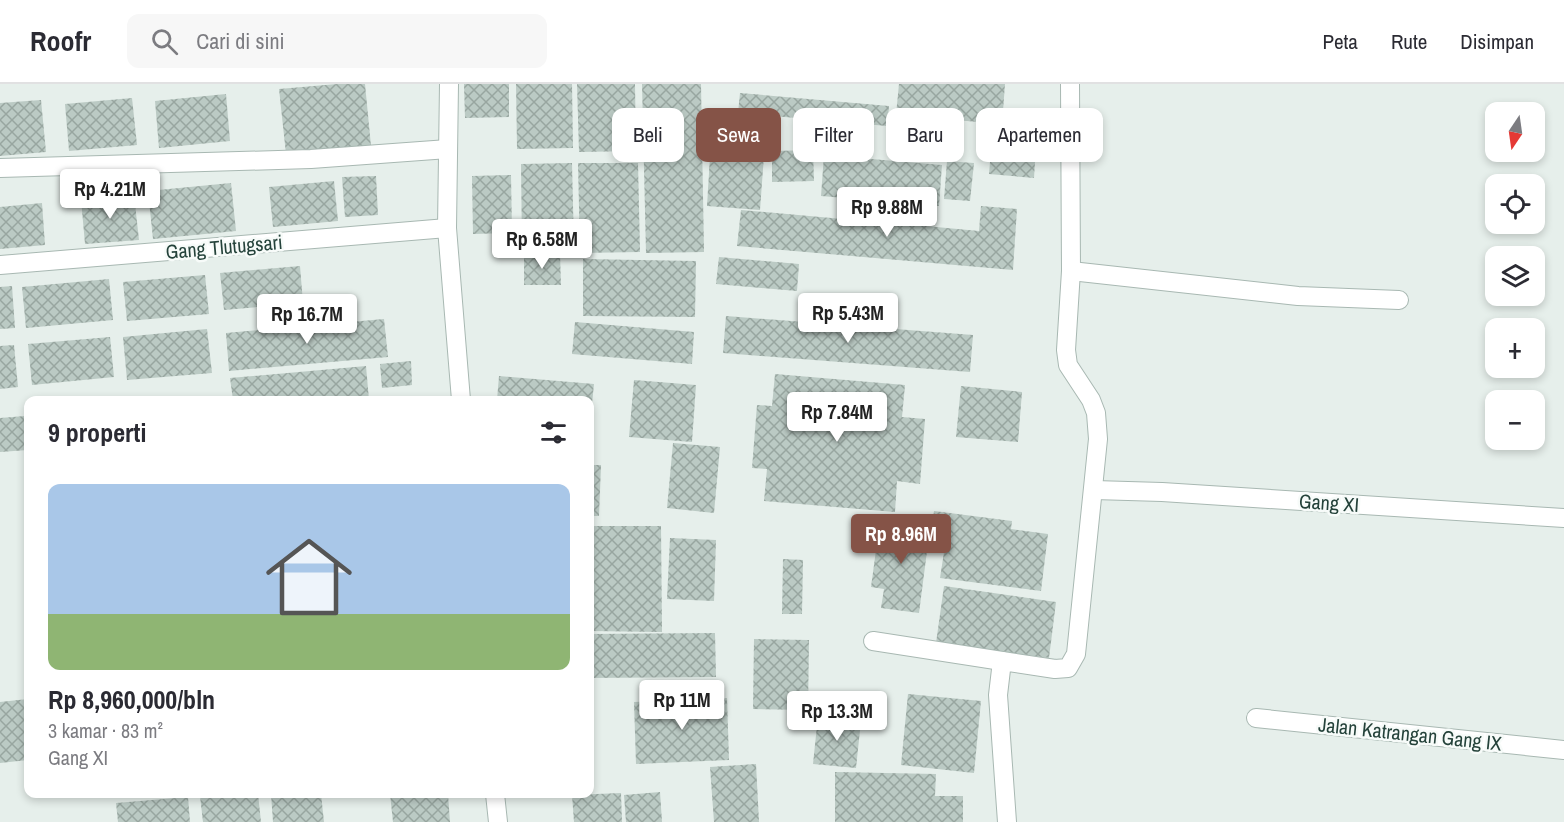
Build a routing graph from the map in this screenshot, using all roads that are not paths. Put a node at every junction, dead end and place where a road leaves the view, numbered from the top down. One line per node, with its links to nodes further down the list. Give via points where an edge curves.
1 (449, 84): 3 (street)
2 (1070, 84): 7 (street)
3 (448, 149): 4 (street, via 311,159); 5 (street)
4 (0, 168)
5 (447, 228): 6 (street, Gang Tlutugsari); 9 (street)
6 (0, 265)
7 (1071, 272): 8 (street, via 1298,296); 10 (street, via 1066,350 1068,365 1096,413)
8 (1399, 300)
9 (461, 396)
10 (1094, 490): 11 (street, Gang XI); 13 (street, via 1076,654 1068,668)
11 (1564, 518)
12 (873, 641): 13 (street)
13 (1002, 661): 18 (street, via 998,695)
14 (1256, 718): 15 (street, Jalan Katrangan Gang IX)
15 (1564, 750)
16 (495, 798): 17 (street)
17 (498, 822)
18 (1007, 822)

